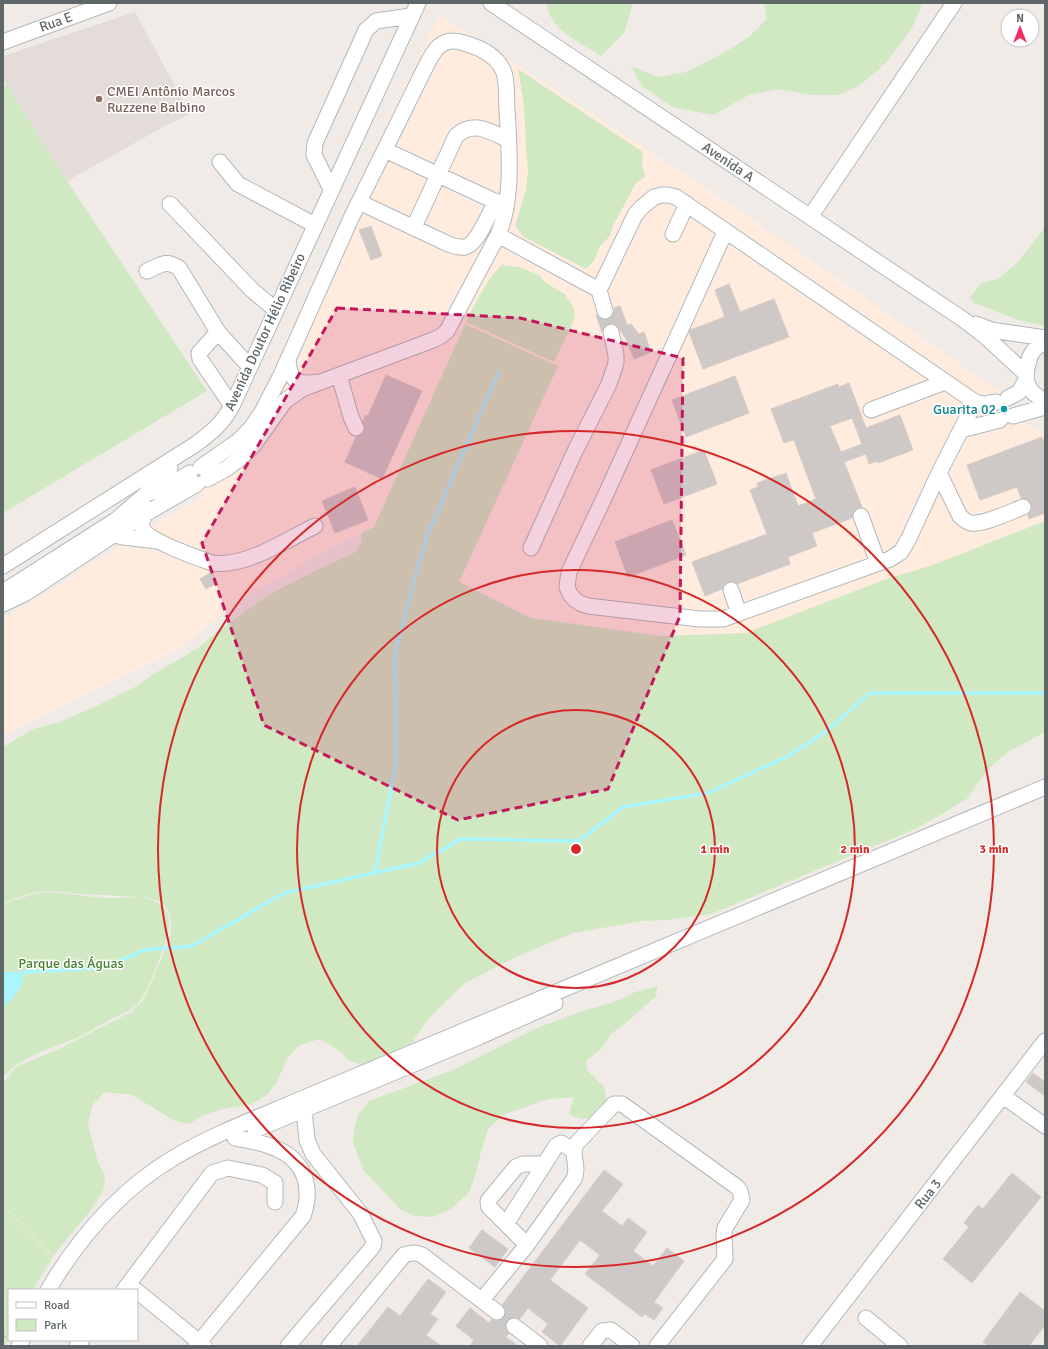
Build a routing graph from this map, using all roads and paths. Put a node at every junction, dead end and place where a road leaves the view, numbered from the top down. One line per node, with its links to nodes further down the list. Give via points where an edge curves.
1 (108, 3): 5 (street, Rua E)
2 (491, 3): 15 (street, Avenida A)
3 (954, 3): 15 (street)
4 (415, 10): 10 (street, Avenida Doutor Hélio Ribeiro); 10 (street, via 376,21 366,30 315,143 314,155)
5 (3, 42)
6 (508, 140): 7 (street, via 503,70 488,53 472,45 453,41 444,42 433,52); 9 (street, via 482,129 465,129 456,136); 13 (street, via 509,166)
7 (385, 150): 9 (street); 11 (street)
8 (220, 162): 16 (street, via 238,184)
9 (438, 174): 13 (street); 17 (street)
10 (331, 189): 16 (street, Avenida Doutor Hélio Ribeiro)
11 (359, 202): 17 (street); 30 (street)
12 (170, 204): 23 (street, via 252,290)
13 (500, 204): 17 (street, via 474,241 466,246 454,246); 20 (street, via 502,224)
14 (687, 204): 18 (street); 19 (street); 22 (street, via 668,195 662,195 641,208 635,215)
15 (810, 217): 25 (street, Avenida A)
16 (315, 225): 23 (street, Avenida Doutor Hélio Ribeiro)
17 (414, 227)
18 (725, 232): 35 (street); 61 (street, via 606,496 572,564 567,587 574,599 588,606 711,620)
19 (673, 234)
20 (498, 236): 22 (street); 32 (street, via 447,331 441,336)
21 (147, 271): 26 (street, via 166,263 179,268)
22 (599, 290): 24 (street)
23 (276, 310): 31 (street, Avenida Doutor Hélio Ribeiro)
24 (605, 312)
25 (964, 320): 28 (street, via 991,330); 33 (street, via 985,336)
26 (218, 332): 31 (street); 38 (street, via 199,353 200,359)
27 (611, 332): 55 (street, via 616,363 609,384 575,450)
28 (1045, 338)
29 (1045, 343): 33 (street, via 1031,353)
30 (288, 358): 34 (street, via 290,373 298,381 306,383); 45 (street, via 271,396 251,428)
31 (250, 367): 38 (street, Avenida Doutor Hélio Ribeiro)
32 (339, 375): 34 (street); 41 (street)
33 (1025, 376): 36 (street, via 1033,393); 37 (street, via 1019,392 1002,400 984,404)
34 (325, 380): 45 (street, via 302,389 285,401 253,446 226,469)
35 (945, 382): 37 (street); 40 (street)
36 (1045, 401)
37 (974, 402): 42 (street)
38 (232, 406): 43 (street, Avenida Doutor Hélio Ribeiro, via 220,424)
39 (1045, 407): 42 (street)
40 (871, 410)
41 (356, 428)
42 (961, 430): 44 (street)
43 (196, 444): 46 (street, Avenida Doutor Hélio Ribeiro); 47 (street, via 164,473)
44 (939, 473): 48 (street, via 960,516 965,521 980,523); 56 (street, via 901,552)
45 (199, 476): 47 (street); 50 (street)
46 (118, 494): 47 (street); 49 (street, Avenida Doutor Hélio Ribeiro)
47 (149, 494): 50 (street, via 150,505); 53 (street, via 125,512)
48 (1023, 507)
49 (95, 509): 53 (street, via 92,516 94,526); 57 (street, Avenida Doutor Hélio Ribeiro)
50 (145, 514): 53 (street); 54 (street, via 142,529)
51 (861, 516): 56 (street)
52 (315, 526): 54 (street, via 249,558 221,564 212,563)
53 (107, 533): 54 (street); 59 (street); 60 (street, via 26,593)
54 (158, 541)
55 (531, 548)
56 (878, 563): 61 (street)
57 (3, 566)
58 (731, 590): 61 (street)
59 (3, 592)
60 (3, 604)
61 (739, 614)
62 (1045, 786): 66 (street)
63 (1045, 796): 66 (street, via 479,1037)
64 (1045, 1041): 65 (street, Rua 3)
65 (1003, 1096): 67 (street); 89 (street, Rua 3)
66 (301, 1105): 68 (street); 74 (street, via 196,1146 154,1171 123,1195 98,1220 64,1263); 83 (street, via 307,1140 313,1154 360,1213 374,1241 370,1250)
67 (1045, 1126)
68 (235, 1138): 75 (street, via 168,1172 132,1199 106,1225 76,1262); 82 (street, via 265,1144 278,1149 293,1160 303,1173 308,1196 303,1216)
69 (573, 1150): 70 (street, via 561,1143 558,1144); 73 (street, via 577,1170 574,1179); 88 (street, via 614,1104 622,1104 740,1191 742,1200 725,1228 725,1260)
70 (543, 1164): 72 (street); 72 (street, via 523,1164 516,1167 488,1201 489,1207)
71 (275, 1202): 76 (street, via 275,1184 262,1175 228,1168 212,1172)
72 (506, 1224): 73 (street)
73 (527, 1245): 78 (street)
74 (49, 1289)
75 (60, 1289)
76 (131, 1289)
77 (138, 1295): 82 (street)
78 (482, 1300): 79 (street); 84 (street, via 422,1255 410,1252 404,1255)
79 (497, 1312)
80 (866, 1318): 90 (street)
81 (514, 1326): 85 (street)
82 (200, 1345)
83 (288, 1346)
84 (329, 1346)
85 (540, 1346)
86 (590, 1346): 87 (street, via 602,1331 611,1330)
87 (632, 1346)
88 (657, 1346)
89 (810, 1346)
90 (900, 1346)

